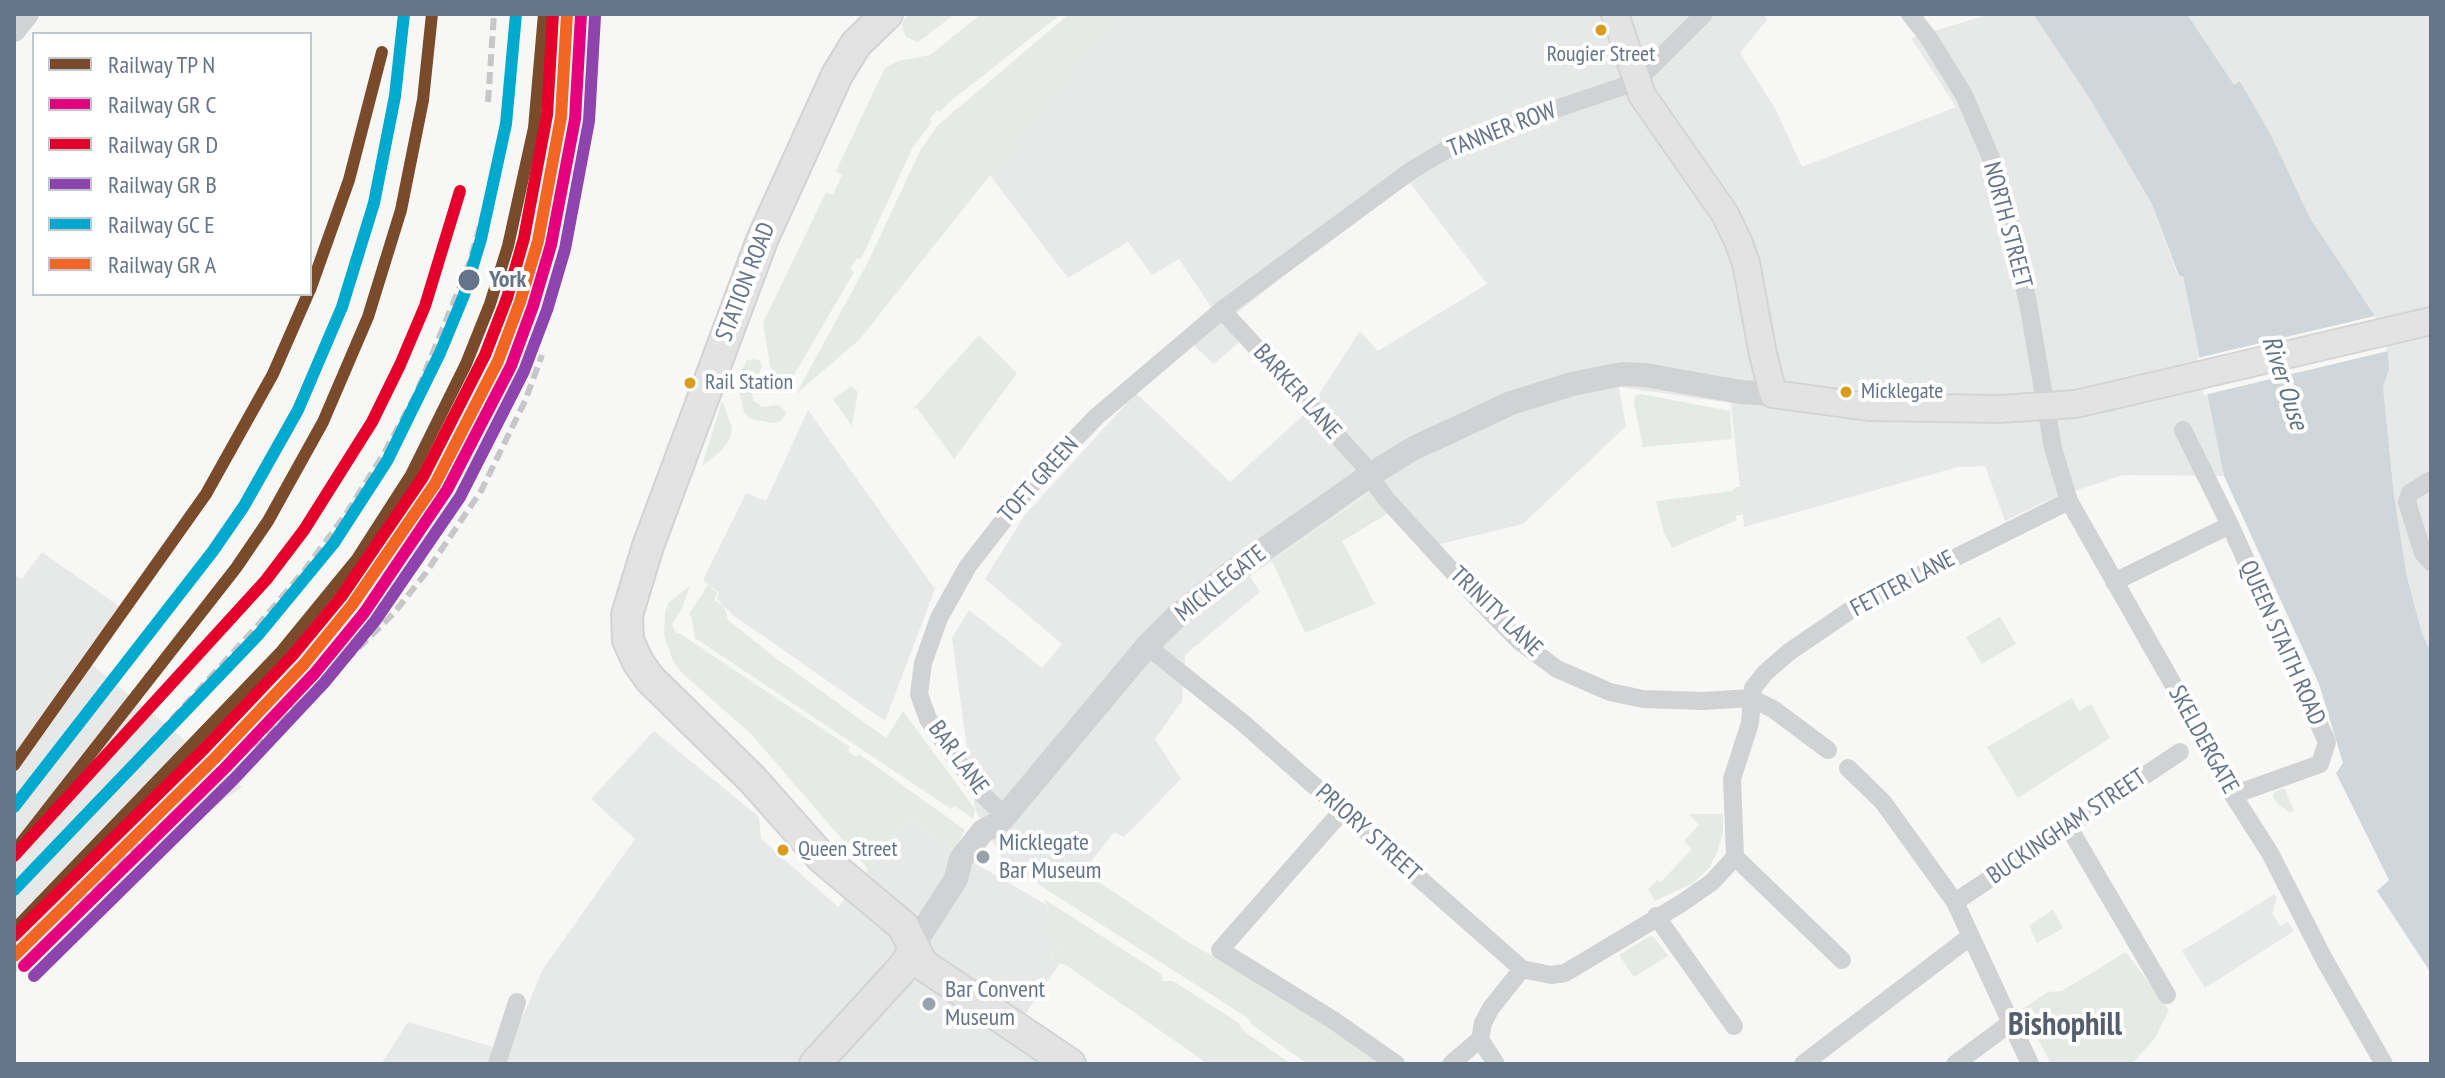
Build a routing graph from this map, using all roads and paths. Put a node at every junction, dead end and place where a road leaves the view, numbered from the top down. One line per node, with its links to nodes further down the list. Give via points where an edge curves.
1 (27, 14): 6 (street)
2 (887, 14): 33 (main road, STATION ROAD, via 856,44 818,113 762,240 704,388 627,615 628,640 650,679 752,779 822,858 903,926)
3 (1615, 14): 7 (main road)
4 (1704, 14): 7 (street, TANNER ROW)
5 (1910, 14): 11 (street, NORTH STREET, via 1964,95 2000,179)
6 (14, 30)
7 (1636, 82): 8 (street, TANNER ROW, via 1461,141 1412,170); 10 (main road, via 1738,241)
8 (1222, 310): 13 (street, BARKER LANE); 21 (street, TOFT GREEN, via 1096,417 988,538 939,618 923,663)
9 (2431, 321): 11 (main road, MICKLEGATE, via 2091,402)
10 (1773, 394): 11 (main road, MICKLEGATE, via 1869,407); 13 (street, MICKLEGATE, via 1645,375 1572,384 1511,403 1412,449)
11 (2047, 407): 15 (street, SKELDERGATE)
12 (2183, 430): 16 (street, QUEEN STAITH ROAD)
13 (1369, 476): 19 (street, MICKLEGATE, via 1229,574); 20 (street, TRINITY LANE, via 1466,587 1519,641 1557,669 1610,692 1643,699 1703,701)
14 (2431, 480): 17 (street, via 2410,493 2407,502 2423,553)
15 (2069, 501): 18 (street, SKELDERGATE); 20 (street, FETTER LANE, via 1852,609 1789,652 1757,680)
16 (2230, 525): 18 (street); 25 (street, QUEEN STAITH ROAD, via 2327,742 2320,764)
17 (2431, 562)
18 (2114, 582): 25 (street, SKELDERGATE)
19 (1147, 646): 26 (street, PRIORY STREET); 27 (street, MICKLEGATE)
20 (1752, 693): 22 (street); 29 (street, via 1750,723 1732,779)
21 (919, 694): 27 (street, BAR LANE, via 928,719)
22 (1828, 750)
23 (2180, 752): 28 (street, BUCKINGHAM STREET)
24 (1848, 768): 30 (street, via 1883,802)
25 (2233, 795): 50 (street, SKELDERGATE)
26 (1343, 810): 35 (street, PRIORY STREET); 44 (street, via 1220,950)
27 (1001, 820): 33 (street, MICKLEGATE, via 983,831 961,859 956,879)
28 (2068, 826): 30 (street, BUCKINGHAM STREET); 36 (street)
29 (1735, 857): 31 (street, via 1712,882); 34 (street)
30 (1955, 902): 32 (street)
31 (1656, 916): 35 (street, via 1565,973); 39 (street)
32 (1971, 936): 38 (street); 47 (street)
33 (913, 946): 42 (main road, via 900,971); 43 (main road, via 922,964)
34 (1842, 960)
35 (1522, 969): 40 (street, via 1491,1008)
36 (2167, 995)
37 (517, 1002): 41 (street)
38 (2009, 1024): 48 (street); 49 (street)
39 (1734, 1026)
40 (1480, 1039): 45 (street); 46 (street)
41 (497, 1064)
42 (815, 1064)
43 (1070, 1064)
44 (1396, 1064)
45 (1451, 1064)
46 (1496, 1064)
47 (1803, 1064)
48 (1955, 1064)
49 (2030, 1064)
50 (2384, 1064)

